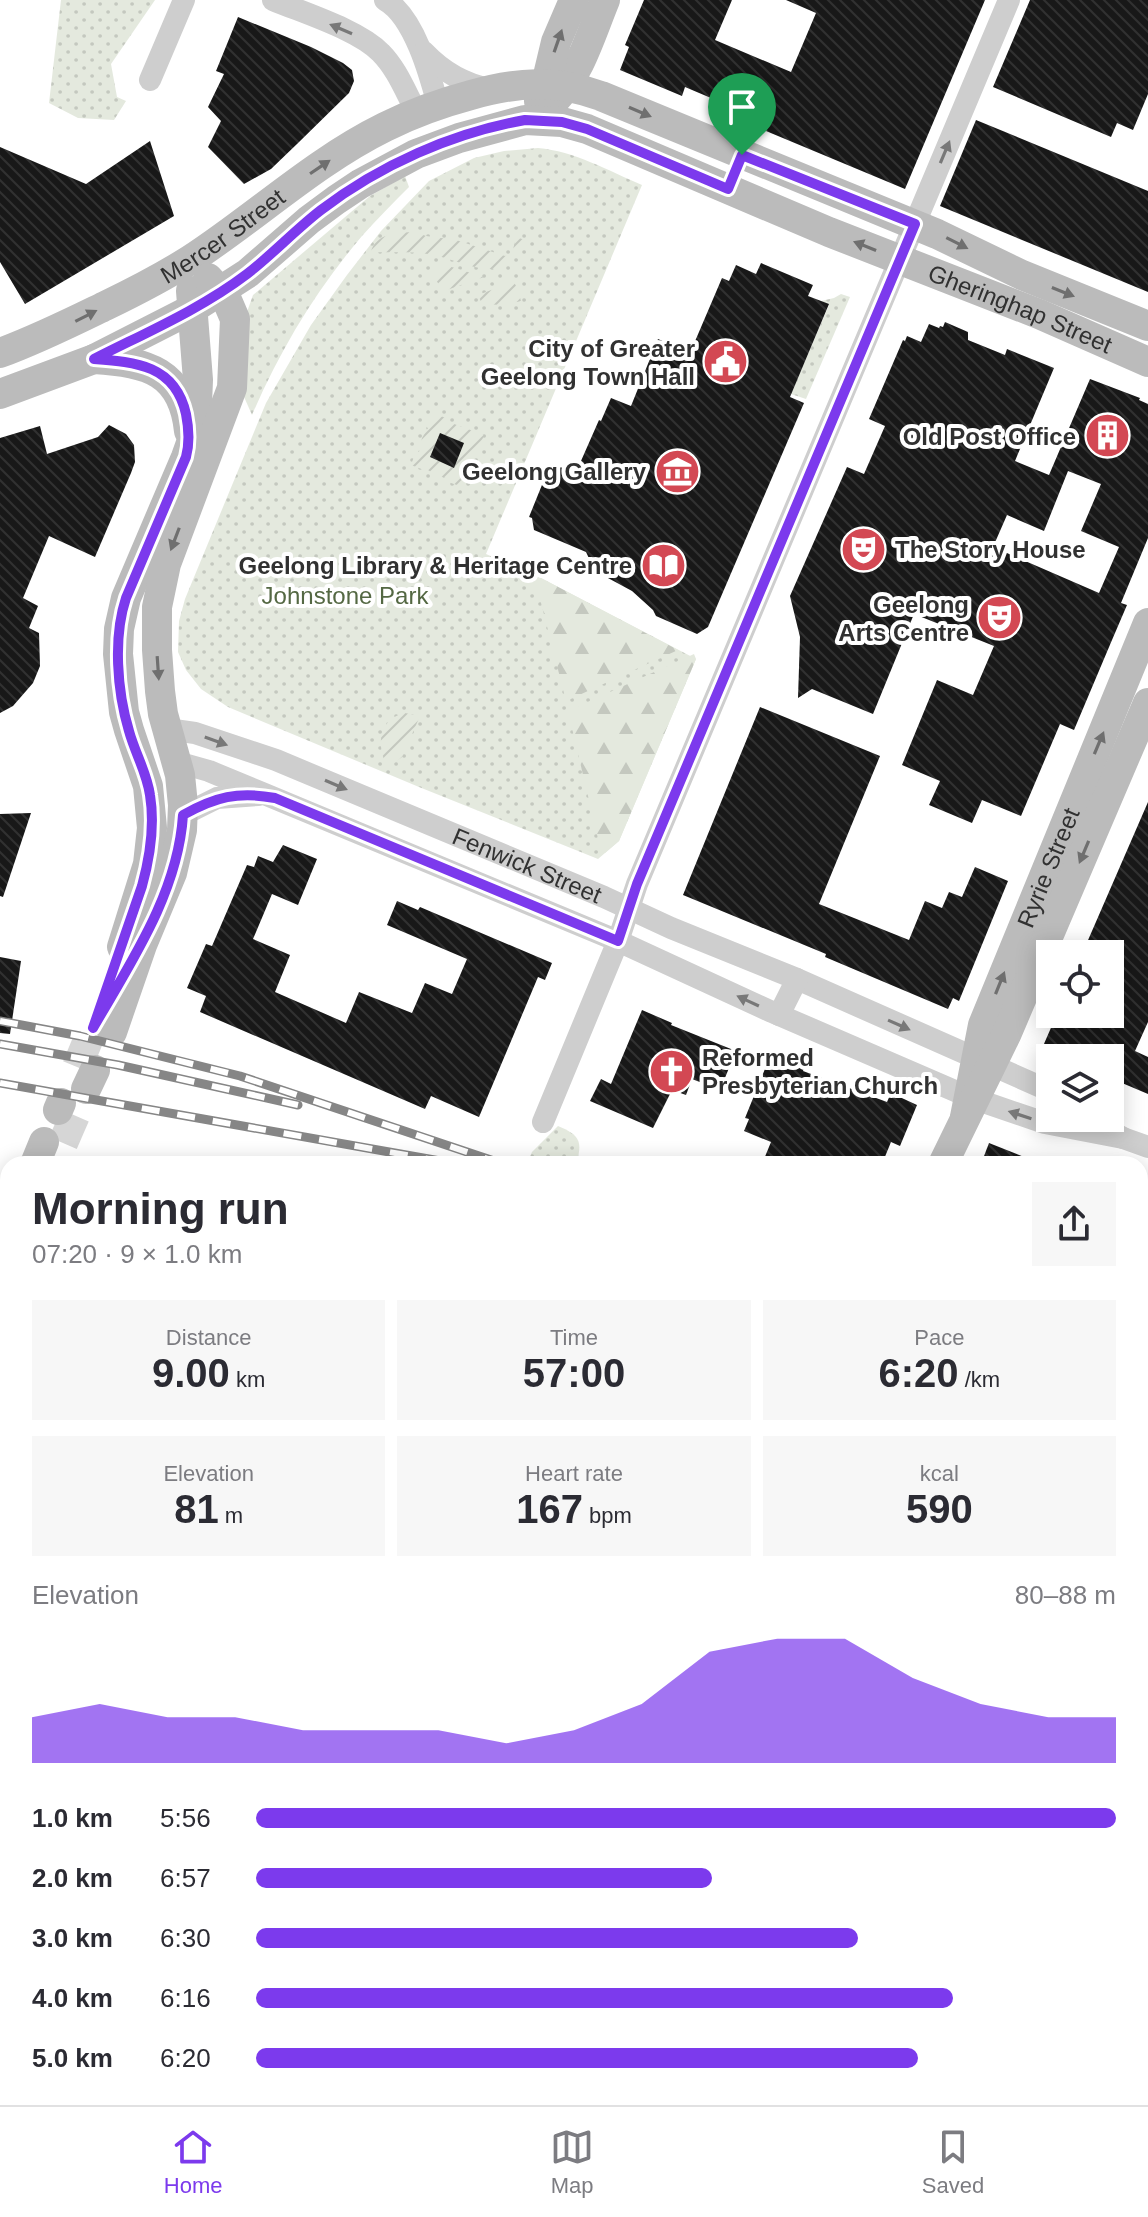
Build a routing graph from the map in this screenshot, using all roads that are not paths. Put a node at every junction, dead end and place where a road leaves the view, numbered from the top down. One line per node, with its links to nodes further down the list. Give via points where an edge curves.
1 (184, 0): 8 (street)
2 (273, 0): 11 (street, Gheringhap Street, one-way to 2, via 376,48)
3 (385, 0): 7 (street, Gheringhap Street, via 399,12)
4 (574, 0): 9 (street, one-way to 4, via 556,42)
5 (605, 0): 9 (street, via 576,69)
6 (1009, 0): 16 (street, one-way to 6)
7 (420, 48): 10 (street, Gheringhap Street, via 454,76); 11 (street, Gheringhap Street)
8 (150, 80)
9 (556, 85): 10 (street, Gheringhap Street); 12 (street, via 549,106); 14 (street, Gheringhap Street, one-way to 14, via 601,96)
10 (492, 89): 11 (street, Gheringhap Street)
11 (428, 109): 13 (street, Gheringhap Street); 18 (street, Mercer Street, one-way to 11, via 343,151)
12 (527, 120): 13 (street, Gheringhap Street); 15 (street, Gheringhap Street, via 587,129)
13 (443, 143): 19 (street, Mercer Street, via 336,200)
14 (742, 155): 15 (street); 16 (street, Gheringhap Street)
15 (728, 189): 17 (street, Gheringhap Street, one-way to 15)
16 (915, 224): 17 (street); 21 (street, Gheringhap Street, one-way to 21)
17 (901, 260): 24 (street, Gheringhap Street); 34 (street)
18 (188, 261): 19 (street); 20 (street); 22 (street, Mercer Street, one-way to 18, via 55,331)
19 (221, 292): 20 (street, Mercer Street); 29 (street, one-way to 29, via 235,319 232,388 166,564 157,607 158,674)
20 (192, 309): 23 (street, Mercer Street); 26 (street, via 198,406)
21 (1148, 326)
22 (0, 353)
23 (94, 359): 25 (street, Mercer Street); 26 (street, via 135,363 168,379 184,407)
24 (1148, 362)
25 (0, 394)
26 (186, 457): 30 (street, via 120,618 124,712)
27 (1148, 623): 40 (street, Ryrie Street, one-way to 27, via 983,1025)
28 (1148, 703): 40 (street, Ryrie Street, one-way to 40)
29 (167, 729): 30 (street, Fenwick Street); 31 (street); 34 (street, Fenwick Street, one-way to 34, via 276,760)
30 (134, 744): 31 (street, Fenwick Street); 36 (street, via 150,796 148,864 93,1028)
31 (177, 762): 32 (street, Fenwick Street); 33 (street)
32 (275, 798): 33 (street, Fenwick Street, via 224,797); 35 (street, Fenwick Street)
33 (183, 815): 36 (street, via 172,873)
34 (629, 908): 35 (street); 37 (street, Fenwick Street)
35 (618, 941): 38 (street, Fenwick Street, one-way to 35); 43 (street)
36 (142, 945): 39 (street)
37 (797, 979): 38 (street); 40 (street, Fenwick Street, one-way to 40)
38 (779, 1015): 42 (street, Fenwick Street)
39 (112, 1032)
40 (984, 1061): 41 (street, Fenwick Street); 42 (street, Ryrie Street)
41 (1036, 1085)
42 (970, 1104): 45 (street, Fenwick Street, one-way to 42); 47 (street, Ryrie Street)
43 (543, 1122)
44 (1114, 1132): 45 (street, Fenwick Street)
45 (1123, 1138): 46 (street, Fenwick Street)
46 (1148, 1147)
47 (947, 1156)

